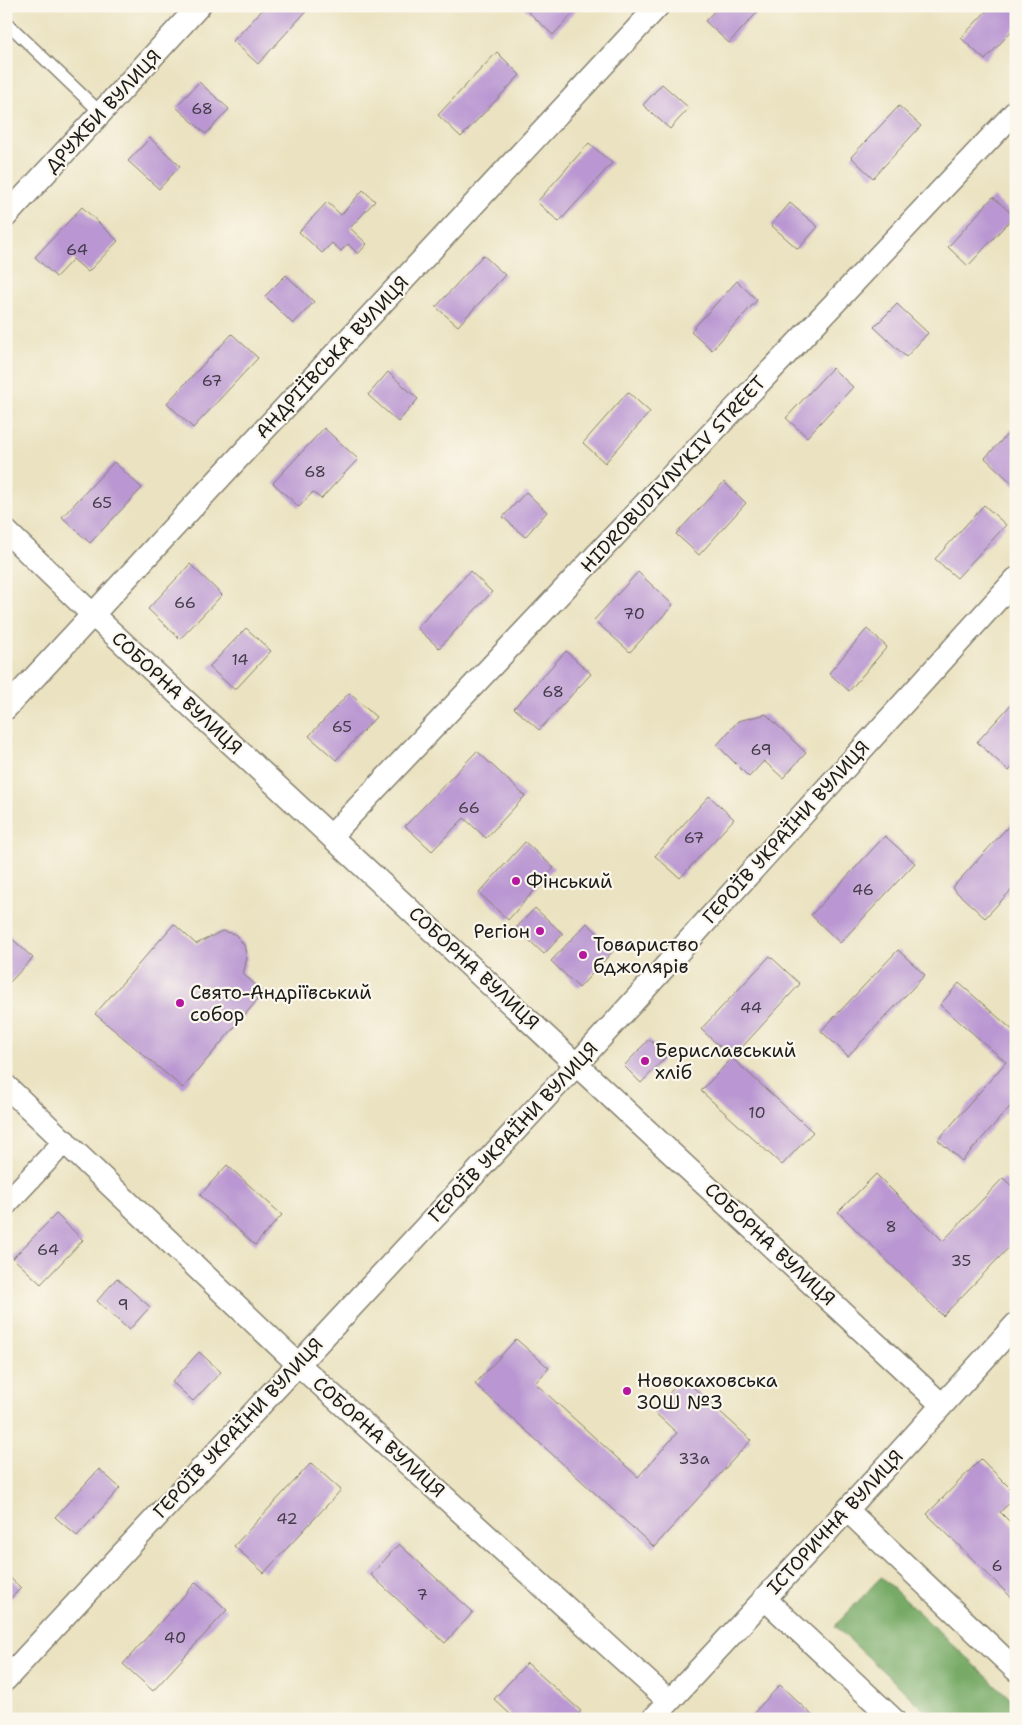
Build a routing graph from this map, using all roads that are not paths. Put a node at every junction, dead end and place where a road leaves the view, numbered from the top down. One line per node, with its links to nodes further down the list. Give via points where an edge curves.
1 (199, 6): 5 (street, ДРУЖБИ ВУЛИЦЯ)
2 (658, 6): 9 (street, АНДРІЇВСЬКА ВУЛИЦЯ)
3 (6, 22): 5 (lane)
4 (1016, 111): 11 (street, HIDROBUDIVNYKIV STREET)
5 (101, 113): 6 (street, ДРУЖБИ ВУЛИЦЯ)
6 (6, 216)
7 (6, 531): 9 (street, СОБОРНА ВУЛИЦЯ)
8 (1016, 579): 12 (street, ГЕРОЇВ УКРАЇНИ ВУЛИЦЯ)
9 (93, 615): 10 (street, АНДРІЇВСЬКА ВУЛИЦЯ); 11 (street, СОБОРНА ВУЛИЦЯ)
10 (6, 708)
11 (331, 836): 12 (street, СОБОРНА ВУЛИЦЯ)
12 (577, 1064): 17 (street, ГЕРОЇВ УКРАЇНИ ВУЛИЦЯ); 18 (street, СОБОРНА ВУЛИЦЯ)
13 (6, 1086): 14 (street, СОБОРНА ВУЛИЦЯ)
14 (65, 1141): 15 (street); 17 (street, СОБОРНА ВУЛИЦЯ)
15 (6, 1204)
16 (1016, 1324): 18 (street, ІСТОРИЧНА ВУЛИЦЯ)
17 (298, 1364): 22 (street, ГЕРОЇВ УКРАЇНИ ВУЛИЦЯ); 23 (street, СОБОРНА ВУЛИЦЯ)
18 (942, 1405): 19 (street, ІСТОРИЧНА ВУЛИЦЯ)
19 (847, 1510): 20 (street, ІСТОРИЧНА ВУЛИЦЯ); 21 (street)
20 (764, 1598): 23 (street, ІСТОРИЧНА ВУЛИЦЯ); 25 (street)
21 (1016, 1670)
22 (6, 1679)
23 (669, 1701): 24 (street, ІСТОРИЧНА ВУЛИЦЯ)
24 (653, 1719)
25 (893, 1719)

